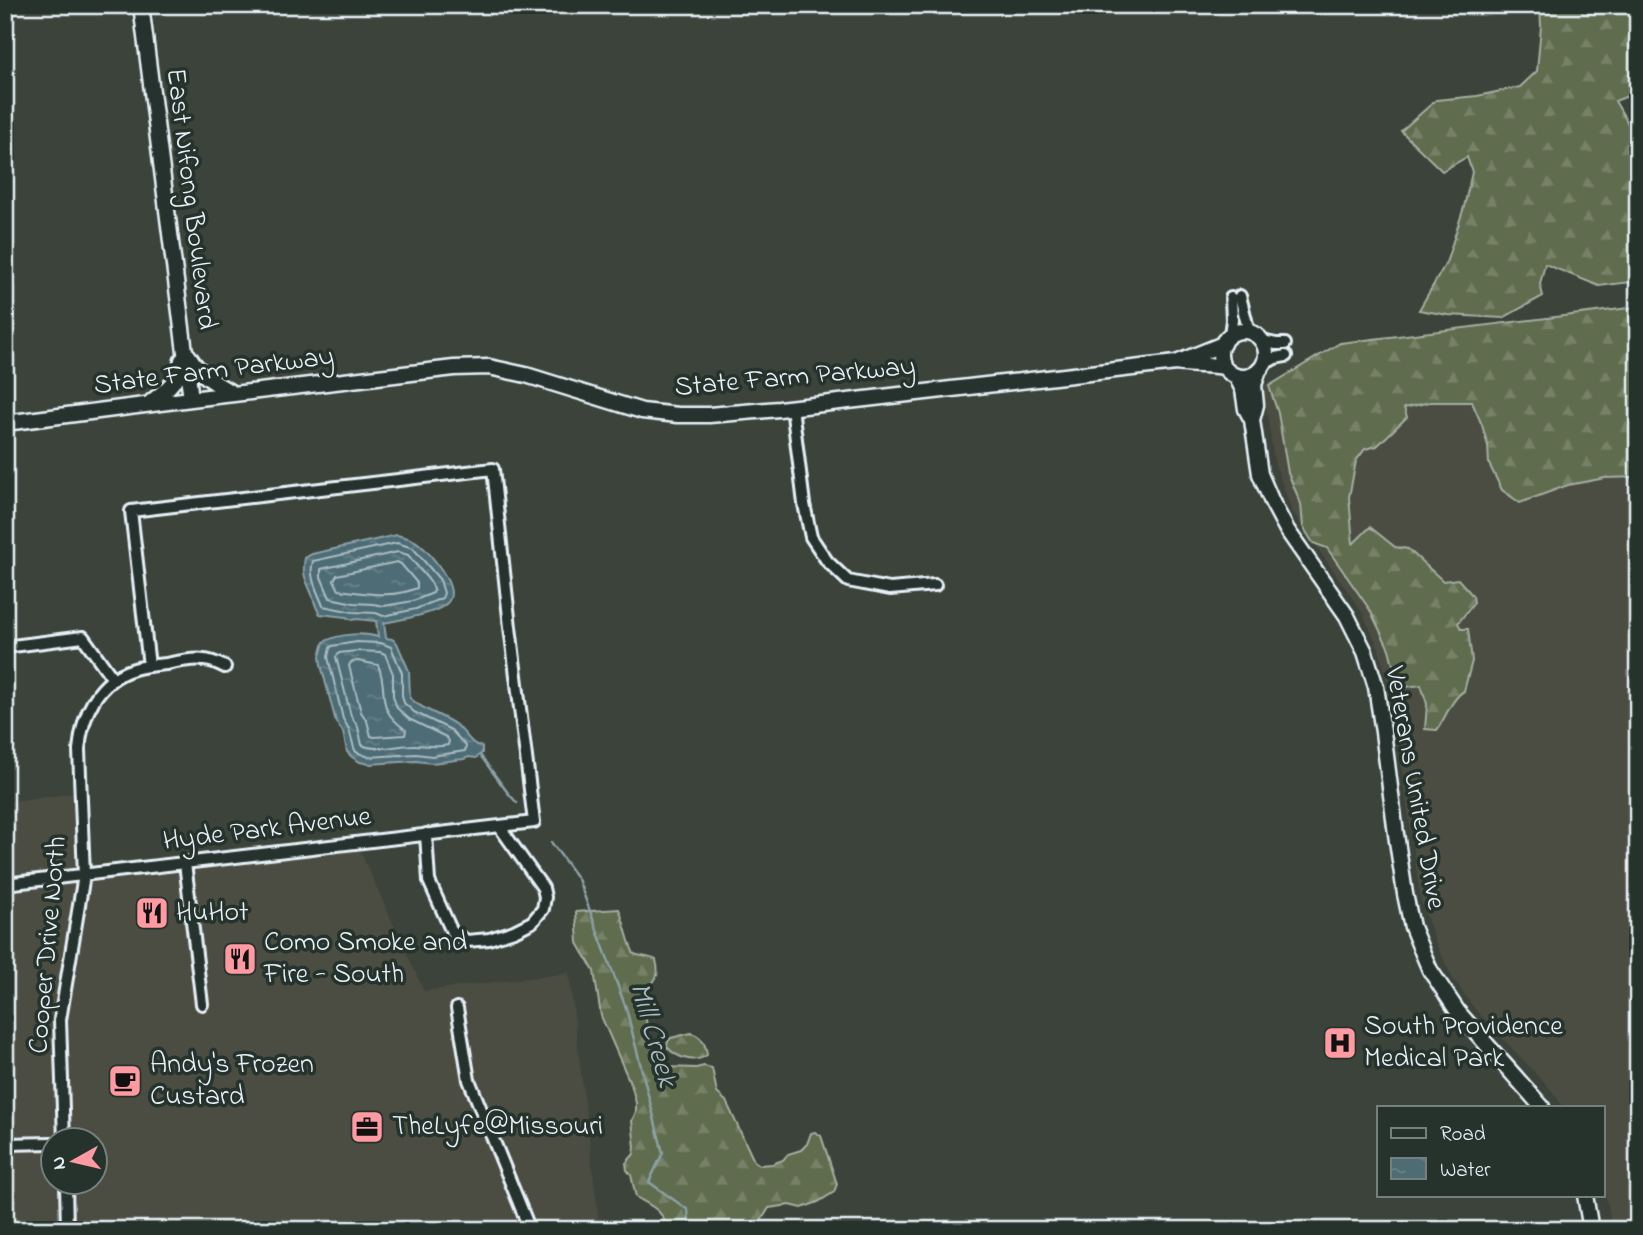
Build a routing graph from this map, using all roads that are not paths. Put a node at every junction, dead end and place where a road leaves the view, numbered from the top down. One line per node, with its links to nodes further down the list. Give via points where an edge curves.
1 (141, 5): 5 (street, East Nifong Boulevard)
2 (1249, 332): 3 (street); 3 (street, via 1236,297); 4 (street)
3 (1226, 340): 6 (street, State Farm Parkway); 7 (street, via 1220,352)
4 (1262, 341): 8 (street, via 1266,356); 8 (street, via 1285,350)
5 (184, 348): 10 (street, via 196,368); 11 (street, East Nifong Boulevard); 12 (street, via 180,374)
6 (1176, 363): 7 (street, State Farm Parkway); 13 (street, State Farm Parkway)
7 (1224, 367): 9 (street)
8 (1261, 367): 9 (street, via 1248,377); 14 (street, Veterans United Drive, via 1254,385)
9 (1236, 376): 14 (street, Veterans United Drive)
10 (234, 394): 11 (street, State Farm Parkway); 13 (street, State Farm Parkway, via 488,367 526,374 642,411 709,415)
11 (191, 399): 12 (street, State Farm Parkway)
12 (149, 404): 15 (street, State Farm Parkway)
13 (792, 407): 16 (street, via 811,537 827,561 848,581 890,589)
14 (1252, 421): 28 (street, Veterans United Drive, via 1260,474 1272,502 1347,616 1365,652 1376,687 1405,894 1421,949 1458,1012)
15 (5, 423)
16 (935, 585)
17 (5, 647): 20 (street, via 83,637)
18 (149, 666): 19 (street, via 206,660); 20 (street); 21 (street, Hyde Park Avenue, via 131,511 493,468 534,822)
19 (225, 667)
20 (113, 679): 24 (street, Cooper Drive North, via 89,706 80,736)
21 (499, 826): 22 (street, Hyde Park Avenue); 22 (street, via 545,897 543,909 532,922 489,939 467,941 452,932 429,881)
22 (426, 834): 23 (street, Hyde Park Avenue)
23 (185, 863): 24 (street, Hyde Park Avenue); 26 (street)
24 (84, 875): 25 (street, Hyde Park Avenue); 29 (street, Cooper Drive North, via 60,1020)
25 (5, 884)
26 (202, 1004)
27 (457, 1008): 35 (street, via 469,1080)
28 (1541, 1106)
29 (64, 1126)
30 (38, 1143): 31 (street)
31 (5, 1144)
32 (66, 1196): 34 (street)
33 (1585, 1196): 36 (street)
34 (67, 1230)
35 (530, 1230)
36 (1591, 1230)

